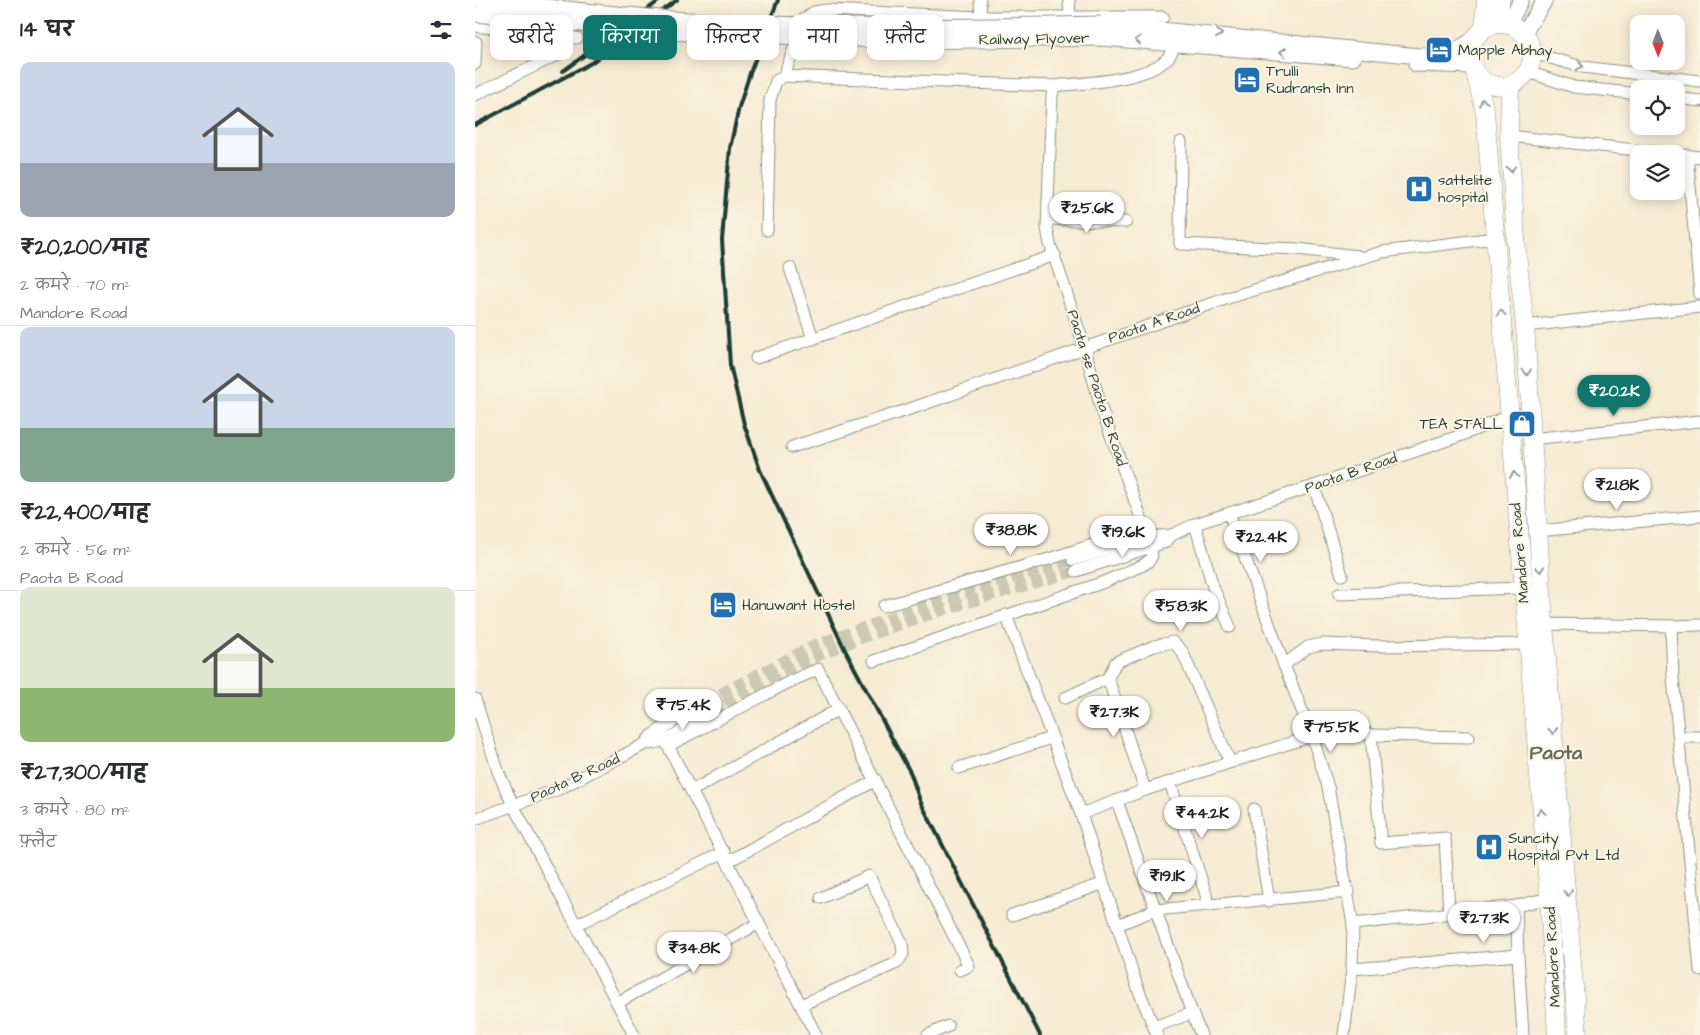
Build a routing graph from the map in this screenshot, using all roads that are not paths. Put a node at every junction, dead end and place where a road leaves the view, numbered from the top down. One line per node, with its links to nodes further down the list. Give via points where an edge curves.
1 (481, 0): 8 (main road, Railway Flyover, bridge)
2 (980, 0): 11 (street)
3 (1069, 0): 10 (street)
4 (1486, 0): 13 (highway)
5 (1500, 0): 13 (highway)
6 (1521, 0): 13 (main road)
7 (1545, 0): 13 (main road)
8 (593, 6): 15 (main road, Railway Flyover, bridge, via 673,19)
9 (475, 14): 15 (main road, Railway Flyover, bridge, via 673,33 915,42)
10 (1070, 16): 11 (street); 14 (street)
11 (981, 17): 23 (street, via 814,12 804,18)
12 (475, 26): 16 (street)
13 (1498, 29): 14 (main road, one-way to 13, via 1419,56 1458,52); 18 (highway, via 1531,45); 21 (highway, via 1471,47)
14 (1169, 30): 15 (main road, Railway Flyover); 21 (main road, one-way to 14); 25 (street, via 1167,60 1158,67 1115,79)
15 (1101, 31)
16 (577, 38)
17 (476, 42): 20 (street)
18 (1533, 53): 22 (highway); 24 (street, one-way to 24, via 1582,67)
19 (547, 60): 28 (street)
20 (475, 64)
21 (1473, 69): 26 (highway, via 1490,84); 38 (highway, Mandore Road, one-way to 21, via 1485,112)
22 (1528, 72): 26 (highway); 27 (street, via 1574,87)
23 (784, 76): 25 (street); 37 (street, via 776,81 770,100)
24 (1700, 81)
25 (1054, 86): 35 (street, Paota se Paota B Road)
26 (1510, 86): 31 (highway, Mandore Road)
27 (1630, 93)
28 (475, 95)
29 (1685, 99): 30 (street)
30 (1700, 100)
31 (1509, 136): 33 (street); 44 (highway, Mandore Road, one-way to 44)
32 (1181, 142): 40 (street, via 1180,244 1297,249)
33 (1687, 155): 34 (street); 42 (street)
34 (1700, 156)
35 (1048, 219): 36 (street); 39 (street, Paota se Paota B Road, via 1050,244)
36 (1126, 222)
37 (767, 230)
38 (1495, 238): 40 (street, Paota A Road); 49 (highway, Mandore Road, one-way to 38)
39 (1055, 255): 45 (street); 46 (street, Paota se Paota B Road)
40 (1365, 257): 46 (street, Paota A Road, via 1231,296)
41 (791, 268): 45 (street)
42 (1700, 294)
43 (1700, 307): 44 (street)
44 (1525, 326): 48 (highway, Mandore Road, one-way to 48)
45 (813, 339): 47 (street)
46 (1085, 348): 52 (street, Paota A Road); 58 (street, Paota se Paota B Road, via 1101,408)
47 (756, 358)
48 (1529, 413): 49 (street, Paota B Road); 51 (highway, Mandore Road)
49 (1509, 416): 53 (street, Paota B Road); 62 (highway, Mandore Road, one-way to 49)
50 (1700, 421): 51 (street)
51 (1531, 439): 57 (highway, Mandore Road)
52 (792, 447)
53 (1314, 486): 54 (street, Paota B Road); 61 (street)
54 (1229, 513): 56 (street, Paota B Road); 72 (street)
55 (1700, 516): 57 (street)
56 (1195, 524): 58 (street, Paota B Road, via 1172,535); 68 (street, via 1213,587)
57 (1537, 531): 66 (highway, Mandore Road, one-way to 66)
58 (1148, 538): 59 (street, Paota B Road); 60 (street, Paota B Road); 64 (street, via 1049,558); 65 (street, via 1152,556 1143,565 1104,582)
59 (1073, 560)
60 (1077, 571)
61 (1342, 575)
62 (1523, 588): 63 (street); 70 (highway, Mandore Road)
63 (1339, 594)
64 (885, 606)
65 (1006, 615): 71 (street); 84 (street)
66 (1544, 624): 69 (street); 128 (highway, Mandore Road, one-way to 128)
67 (1700, 625): 69 (street)
68 (1230, 626)
69 (1671, 626): 85 (street)
70 (1528, 644): 72 (street, via 1322,644 1308,647); 101 (highway, Mandore Road, one-way to 70)
71 (874, 660)
72 (1284, 665): 80 (street)
73 (1108, 678): 74 (street); 86 (street, via 1116,662 1154,646 1173,642 1182,651); 90 (street)
74 (1065, 698)
75 (475, 699): 93 (street, via 499,774)
76 (706, 701): 83 (street, Paota B Road)
77 (839, 709): 83 (street, via 818,669); 88 (street); 91 (street)
78 (711, 712): 83 (street, Paota B Road)
79 (1371, 735): 80 (street, via 1359,729 1342,729); 81 (street); 106 (street, via 1381,843 1445,838)
80 (1313, 736): 86 (street); 99 (street, via 1328,787)
81 (1469, 737)
82 (1700, 737): 85 (street)
83 (664, 738): 91 (street); 93 (street, Paota B Road, via 655,744 645,744 559,789)
84 (1051, 738): 87 (street); 95 (street)
85 (1679, 738): 115 (street)
86 (1229, 762): 89 (street)
87 (959, 768)
88 (876, 780): 97 (street); 114 (street, via 969,966)
89 (1170, 782): 90 (street); 103 (street)
90 (1145, 790): 92 (street)
91 (691, 791): 97 (street)
92 (1117, 800): 95 (street); 105 (street)
93 (513, 805): 96 (street, Paota B Road); 111 (street)
94 (1254, 809): 102 (street)
95 (1081, 814): 98 (street)
96 (475, 819)
97 (726, 856): 108 (street); 111 (street)
98 (1103, 884): 107 (street); 109 (street)
99 (1349, 892): 102 (street); 110 (street)
100 (821, 898): 117 (street, via 869,876 902,943 903,954 897,963)
101 (1549, 898): 104 (street); 127 (highway, Mandore Road)
102 (1269, 901): 103 (street)
103 (1209, 904): 105 (street)
104 (1515, 906): 106 (street); 112 (street)
105 (1155, 910): 109 (street); 118 (street)
106 (1449, 913): 110 (street)
107 (1012, 915)
108 (759, 923): 116 (street); 117 (street)
109 (1117, 924): 120 (street)
110 (1353, 924): 113 (street)
111 (576, 925): 116 (street)
112 (1518, 955): 113 (street); 126 (street)
113 (1352, 969): 125 (street)
114 (960, 970)
115 (1700, 970)
116 (617, 1002): 121 (street)
117 (801, 1005): 122 (street)
118 (1192, 1013): 120 (street); 124 (street)
119 (948, 1026): 123 (street)
120 (1155, 1031)
121 (634, 1035)
122 (816, 1035)
123 (928, 1035)
124 (1201, 1035)
125 (1344, 1035)
126 (1523, 1035)
127 (1557, 1035)
128 (1578, 1035)

